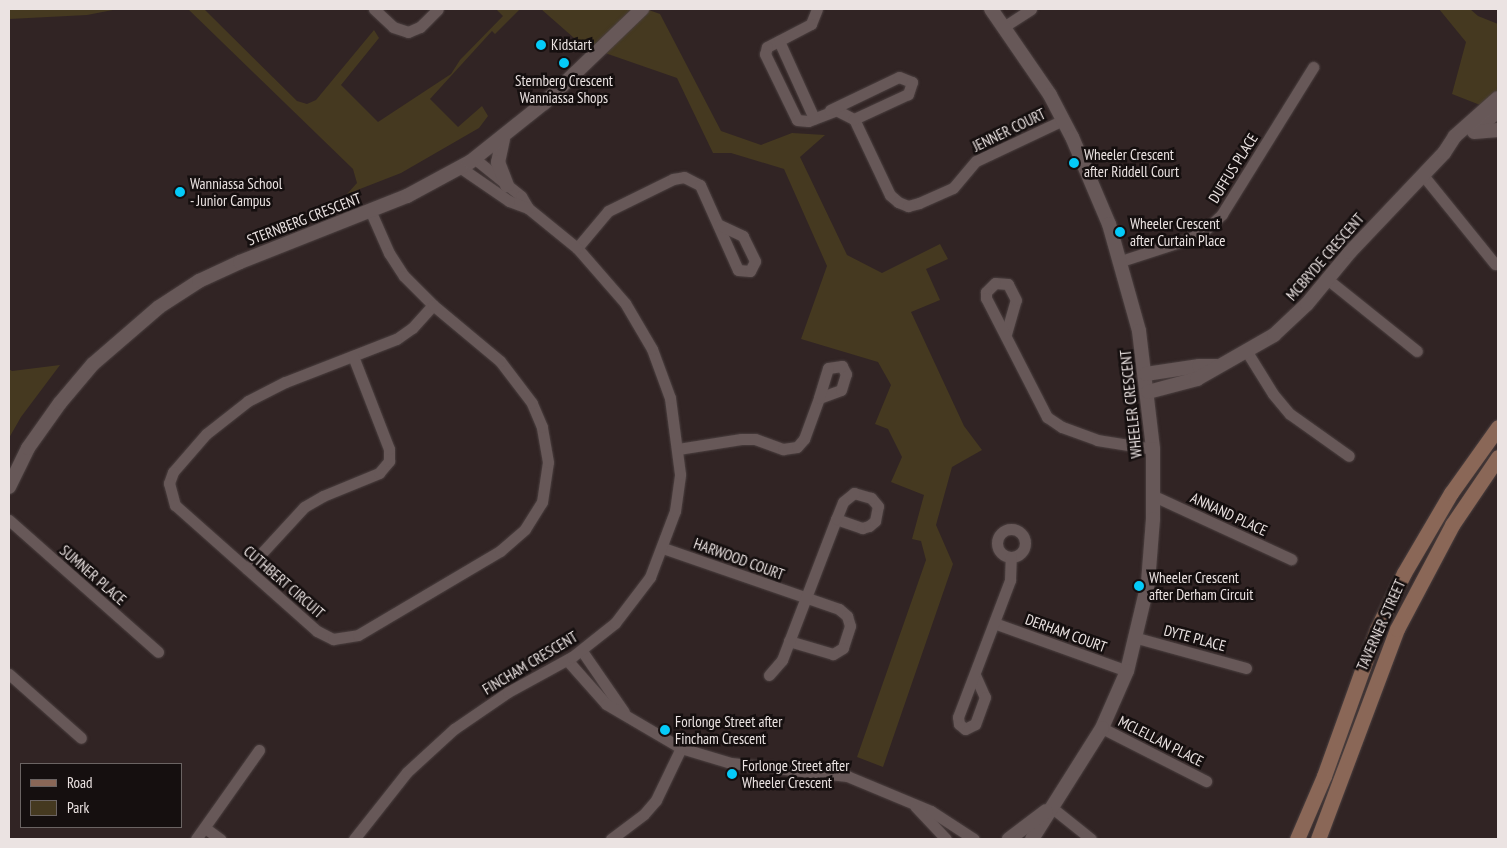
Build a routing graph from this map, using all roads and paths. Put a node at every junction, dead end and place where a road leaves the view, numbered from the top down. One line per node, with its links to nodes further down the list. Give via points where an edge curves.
1 (374, 9): 2 (street, via 392,27 408,32 420,27)
2 (438, 9)
3 (642, 9): 17 (street, STERNBERG CRESCENT)
4 (817, 9): 8 (street, via 811,24)
5 (991, 9): 7 (street, WHEELER CRESCENT)
6 (1031, 9): 7 (street)
7 (1005, 26): 14 (street, WHEELER CRESCENT)
8 (778, 41): 12 (street); 12 (street, via 767,47 765,54 791,110 801,122)
9 (1313, 67): 27 (street, DUFFUS PLACE, via 1222,214 1202,232 1186,240)
10 (1497, 104): 16 (street, MCBRYDE CRESCENT); 18 (street, MCBRYDE CRESCENT, via 1455,136)
11 (827, 112): 12 (street); 13 (street, via 842,111); 13 (street, via 898,77 912,82 908,94)
12 (814, 118)
13 (854, 119): 14 (street, JENNER COURT, via 890,195 908,206 953,188 976,161)
14 (1063, 120): 27 (street, WHEELER CRESCENT, via 1096,189)
15 (1498, 130): 16 (street)
16 (1474, 132): 18 (street, MCBRYDE CRESCENT)
17 (503, 139): 19 (street, STERNBERG CRESCENT); 22 (street, via 498,162)
18 (1444, 153): 21 (street, MCBRYDE CRESCENT)
19 (475, 159): 20 (street, STERNBERG CRESCENT); 22 (street, FINCHAM CRESCENT)
20 (460, 168): 23 (street, FINCHAM CRESCENT, via 509,201); 24 (street, STERNBERG CRESCENT)
21 (1422, 174): 28 (street); 29 (street, MCBRYDE CRESCENT)
22 (506, 185): 23 (street, FINCHAM CRESCENT, via 520,196)
23 (528, 208): 26 (street, FINCHAM CRESCENT)
24 (370, 210): 30 (street, CUTHBERT CIRCUIT, via 389,253 404,276); 44 (street, STERNBERG CRESCENT, via 261,252 199,281 125,334 93,364 56,408 28,448)
25 (719, 225): 26 (street, via 700,185 692,179 679,178 608,212)
26 (576, 248): 40 (street, FINCHAM CRESCENT, via 625,302 652,349 665,384)
27 (1121, 261): 36 (street, WHEELER CRESCENT)
28 (1495, 264)
29 (1327, 279): 32 (street); 33 (street, MCBRYDE CRESCENT, via 1297,315)
30 (433, 305): 34 (street, CUTHBERT CIRCUIT, via 412,328 396,339); 51 (street, CUTHBERT CIRCUIT, via 500,360 532,403 542,427 548,462 548,482 532,520 500,551 358,635 343,639 324,636)
31 (1006, 334): 41 (street, via 1041,408 1056,425 1097,440)
32 (1417, 351)
33 (1247, 352): 35 (street, MCBRYDE CRESCENT); 42 (street, via 1273,394 1290,414)
34 (353, 356): 51 (street, via 389,450 389,460 379,473 322,496 304,508); 51 (street, CUTHBERT CIRCUIT, via 248,401 206,434 173,472 170,494 175,505)
35 (1217, 366): 36 (street, MCBRYDE CRESCENT); 37 (street, MCBRYDE CRESCENT, via 1197,379)
36 (1146, 374): 37 (street, WHEELER CRESCENT)
37 (1148, 392): 41 (street, WHEELER CRESCENT)
38 (819, 398): 40 (street, via 804,440 792,449 741,439)
39 (1498, 427): 82 (main road, TAVERNER STREET, via 1451,493 1404,573 1374,637 1324,776)
40 (678, 449): 48 (street, FINCHAM CRESCENT, via 676,503)
41 (1153, 449): 45 (street, WHEELER CRESCENT)
42 (1349, 456)
43 (1498, 457): 83 (main road, TAVERNER STREET, via 1452,525 1397,629)
44 (9, 487)
45 (1154, 496): 50 (street, ANNAND PLACE); 54 (street, WHEELER CRESCENT, via 1148,583)
46 (836, 519): 52 (street)
47 (9, 520): 57 (street, SUMNER PLACE)
48 (663, 548): 52 (street, HARWOOD COURT); 56 (street, FINCHAM CRESCENT, via 636,597 614,623)
49 (1011, 557): 53 (street, via 1010,580)
50 (1291, 560)
51 (247, 570)
52 (804, 599): 55 (street); 55 (street, HARWOOD COURT, via 839,609 847,616 850,626 846,640 840,651 825,654)
53 (994, 623): 60 (street, DERHAM COURT); 63 (street)
54 (1137, 638): 59 (street, DYTE PLACE); 60 (street, WHEELER CRESCENT)
55 (789, 641): 62 (street, via 782,660)
56 (582, 651): 58 (street, FINCHAM CRESCENT); 64 (street)
57 (158, 652)
58 (567, 660): 64 (street, via 606,704); 75 (street, FINCHAM CRESCENT, via 508,692 454,729 407,772)
59 (1246, 668)
60 (1127, 671): 65 (street, WHEELER CRESCENT)
61 (9, 674): 66 (street)
62 (769, 675)
63 (975, 675)
64 (624, 712): 67 (street)
65 (1102, 728): 69 (street, MCLELLAN PLACE); 71 (street, WHEELER CRESCENT)
66 (82, 738)
67 (681, 748): 70 (street, via 731,763 818,770 858,779); 76 (street, via 656,800)
68 (259, 750): 72 (street)
69 (1206, 781)
70 (912, 803): 77 (street); 78 (street, via 931,810)
71 (1051, 807): 79 (street, WHEELER CRESCENT); 80 (street, WHEELER CRESCENT); 81 (street)
72 (205, 828): 73 (street); 74 (street)
73 (196, 839)
74 (220, 839)
75 (354, 839)
76 (611, 839)
77 (946, 839)
78 (974, 839)
79 (1008, 839)
80 (1032, 839)
81 (1091, 839)
82 (1297, 839)
83 (1318, 839)

